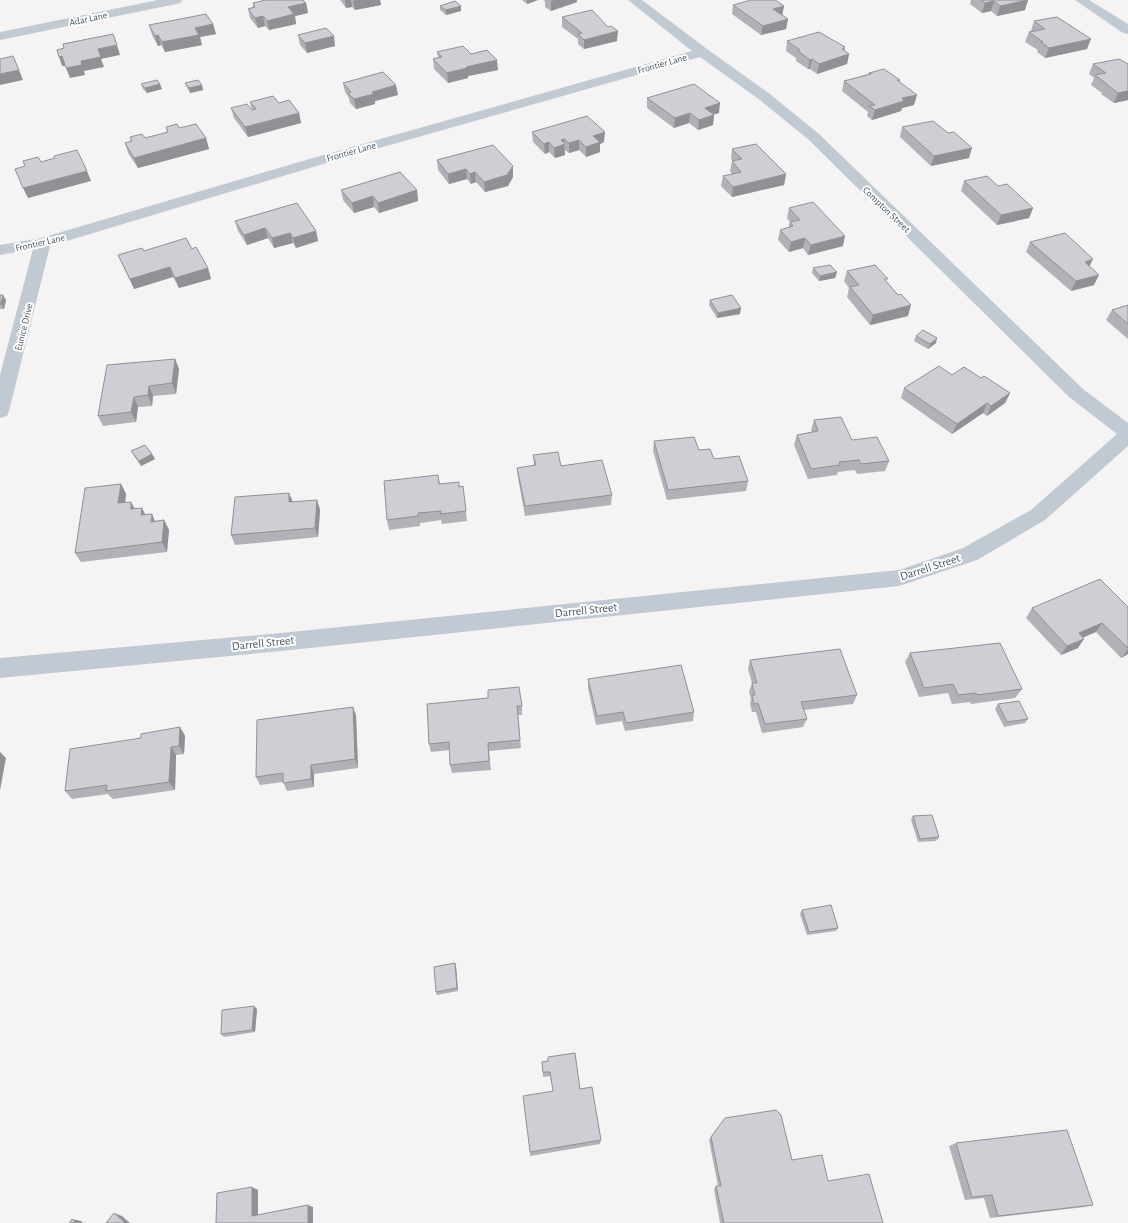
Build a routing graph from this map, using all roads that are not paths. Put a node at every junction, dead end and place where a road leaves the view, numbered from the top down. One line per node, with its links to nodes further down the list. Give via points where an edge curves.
1 (176, 0): 5 (street, Adar Lane)
2 (634, 0): 6 (street, Compton Street)
3 (1081, 0): 4 (street)
4 (1128, 30)
5 (0, 36)
6 (702, 52): 7 (street, Frontier Lane, via 318,161); 10 (street, Compton Street, via 765,97 814,137 1076,393)
7 (43, 243): 8 (street, Frontier Lane); 9 (street, Eunice Drive)
8 (0, 250)
9 (0, 411)
10 (1128, 434): 11 (street, Darrell Street, via 1038,515 970,554 899,578)
11 (0, 668)

